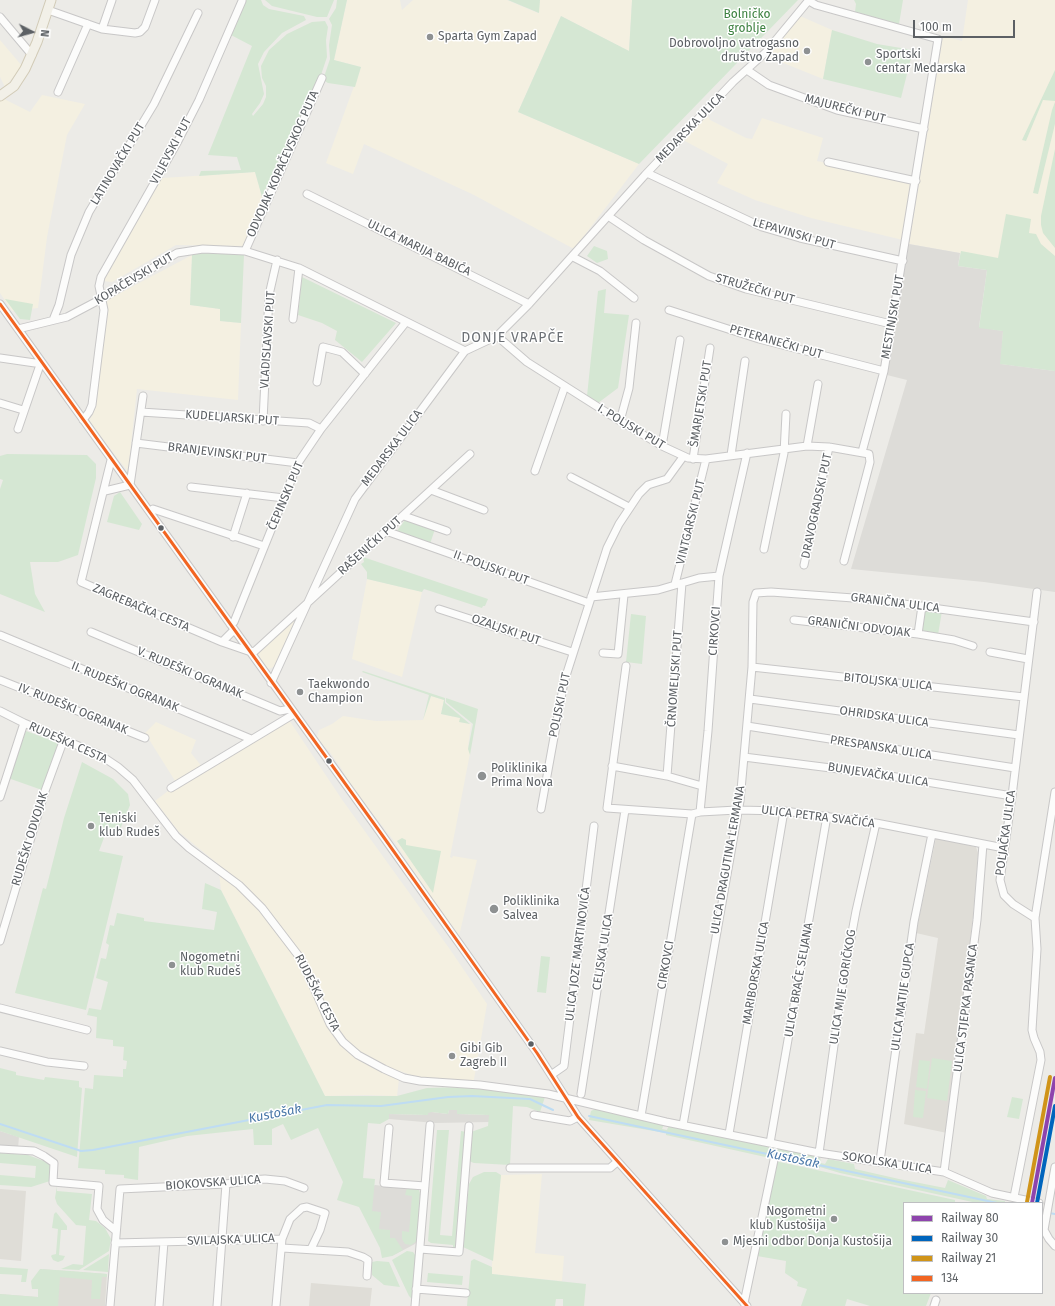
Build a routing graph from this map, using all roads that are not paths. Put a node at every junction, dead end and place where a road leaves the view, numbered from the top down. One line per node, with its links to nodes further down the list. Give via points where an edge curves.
1 (51, 0): 6 (main road)
2 (112, 0): 10 (street)
3 (155, 0): 10 (street, via 145,27 140,32)
4 (809, 0): 12 (street, MEDARSKA ULICA); 16 (street, MESTINJSKI PUT, via 816,5 938,39)
5 (242, 1): 27 (street, VILJEVSKI PUT, via 181,134 101,277 99,286)
6 (48, 10): 9 (street); 11 (main road)
7 (198, 13): 35 (street, LATINOVAČKI PUT, via 154,104 89,212 70,255 59,305)
8 (0, 17): 11 (street)
9 (88, 24): 10 (street); 14 (street)
10 (102, 29)
11 (32, 56): 15 (main road, via 14,86)
12 (747, 70): 16 (street, MAJUREČKI PUT, via 776,88 837,110); 18 (street, MEDARSKA ULICA)
13 (322, 78): 22 (street, ODVOJAK KOPAČEVSKOG PUTA)
14 (58, 92)
15 (0, 96)
16 (924, 129): 19 (street, MESTINJSKI PUT)
17 (828, 162): 19 (street)
18 (647, 172): 21 (street, MEDARSKA ULICA); 25 (street, LEPAVINSKI PUT, via 762,227)
19 (916, 181): 25 (street, MESTINJSKI PUT)
20 (308, 194): 30 (street, ULICA MARIJA BABIĆA)
21 (608, 216): 23 (street, MEDARSKA ULICA); 38 (street, STRUŽEČKI PUT, via 644,240 709,276 746,289)
22 (245, 251): 24 (street, KOPAČEVSKI PUT); 27 (street, KOPAČEVSKI PUT, via 203,249 177,254)
23 (573, 257): 28 (street, via 600,271); 30 (street, MEDARSKA ULICA)
24 (277, 260): 26 (street, KOPAČEVSKI PUT); 58 (street, VLADISLAVSKI PUT, via 269,295)
25 (903, 261): 38 (street, MESTINJSKI PUT)
26 (299, 268): 34 (street); 36 (street, KOPAČEVSKI PUT)
27 (103, 298): 35 (street, KOPAČEVSKI PUT, via 67,317); 57 (street, via 104,310 92,405)
28 (634, 298)
29 (0, 304): 33 (street)
30 (529, 304): 40 (street, MEDARSKA ULICA)
31 (669, 310): 47 (street, PETERANEČKI PUT, via 758,339)
32 (0, 316): 33 (street)
33 (9, 316): 39 (street)
34 (293, 319)
35 (53, 320): 39 (street, KOPAČEVSKI PUT)
36 (406, 322): 43 (street, KOPAČEVSKI PUT); 48 (street, ČEPINSKI PUT)
37 (636, 323): 59 (street, via 629,388)
38 (891, 324): 47 (street, MESTINJSKI PUT)
39 (18, 329): 46 (street)
40 (497, 336): 43 (street, MEDARSKA ULICA); 51 (street, I. POLJSKI PUT, via 528,362)
41 (680, 340): 63 (street)
42 (710, 348): 72 (street, ŠMARJETSKI PUT)
43 (465, 351): 101 (street, MEDARSKA ULICA, via 362,487)
44 (0, 358): 46 (street)
45 (744, 361): 70 (street)
46 (41, 362): 54 (street); 57 (street)
47 (884, 371): 67 (street, MESTINJSKI PUT)
48 (365, 374): 49 (street, via 342,352 323,347); 60 (street, ČEPINSKI PUT)
49 (316, 382)
50 (818, 384): 64 (street)
51 (565, 386): 59 (street, I. POLJSKI PUT); 76 (street)
52 (143, 396): 55 (street)
53 (0, 403): 54 (street)
54 (23, 410): 61 (street)
55 (141, 412): 58 (street, KUDELJARSKI PUT); 62 (street)
56 (786, 414): 66 (street)
57 (83, 420): 74 (street)
58 (263, 421): 60 (street, KUDELJARSKI PUT, via 309,423)
59 (620, 421): 63 (street, I. POLJSKI PUT)
60 (322, 428): 75 (street, ČEPINSKI PUT)
61 (18, 429)
62 (136, 443): 75 (street, BRANJEVINSKI PUT); 78 (street)
63 (662, 446): 71 (street, I. POLJSKI PUT)
64 (807, 446): 65 (street, I. POLJSKI PUT); 66 (street, I. POLJSKI PUT)
65 (829, 447): 67 (street, I. POLJSKI PUT); 94 (street, DRAVOGRADSKI PUT)
66 (784, 448): 68 (street, I. POLJSKI PUT); 92 (street)
67 (862, 452): 93 (street, via 869,454 870,462)
68 (747, 453): 70 (street, I. POLJSKI PUT); 95 (street, CIRKOVCI)
69 (470, 454): 80 (street, RAŠENIČKI PUT)
70 (731, 455): 73 (street, I. POLJSKI PUT)
71 (683, 457): 72 (street, I. POLJSKI PUT); 84 (street, via 667,479 645,487)
72 (693, 459): 73 (street, I. POLJSKI PUT)
73 (706, 459): 96 (street, VINTGARSKI PUT)
74 (111, 460): 78 (street); 81 (street, ZAGREBAČKA CESTA)
75 (298, 463): 83 (street, ČEPINSKI PUT)
76 (535, 471)
77 (571, 477): 84 (street)
78 (130, 485): 81 (street); 106 (street)
79 (191, 487): 82 (street)
80 (431, 490): 86 (street); 87 (street, RAŠENIČKI PUT)
81 (105, 491): 110 (street, ZAGREBAČKA CESTA, via 81,582)
82 (247, 493): 83 (street); 90 (street)
83 (284, 498): 91 (street, ČEPINSKI PUT)
84 (629, 507): 100 (street, via 607,548)
85 (153, 509): 90 (street)
86 (484, 510)
87 (404, 516): 88 (street, RAŠENIČKI PUT); 89 (street)
88 (386, 531): 100 (street, II. POLJSKI PUT); 101 (street, RAŠENIČKI PUT)
89 (447, 531)
90 (233, 537): 91 (street)
91 (264, 546): 106 (street, ČEPINSKI PUT)
92 (764, 549)
93 (844, 561)
94 (804, 565)
95 (719, 576): 96 (street, II. POLJSKI PUT); 135 (street, CIRKOVCI)
96 (679, 583): 99 (street, II. POLJSKI PUT, via 658,590); 134 (street, ČRNOMELJSKI PUT)
97 (1037, 592): 105 (street, POLJAČKA ULICA)
98 (756, 593): 102 (street, GRANIČNA ULICA, via 785,592); 118 (street, ULICA DRAGUTINA LERMANA, via 753,602)
99 (624, 595): 100 (street, II. POLJSKI PUT); 115 (street, via 618,654)
100 (590, 600): 113 (street, POLJSKI PUT)
101 (309, 602): 112 (street, RAŠENIČKI PUT, via 256,651); 120 (street, MEDARSKA ULICA)
102 (922, 606): 105 (street, GRANIČNA ULICA); 108 (street, GRANIČNI ODVOJAK)
103 (439, 609): 113 (street, OZALJSKI PUT)
104 (794, 620): 108 (street, GRANIČNI ODVOJAK)
105 (1034, 622): 116 (street, POLJAČKA ULICA)
106 (232, 627): 110 (street); 112 (street)
107 (91, 632): 124 (street, V. RUDEŠKI OGRANAK, via 280,711)
108 (918, 634): 111 (street)
109 (0, 636): 130 (street, II. RUDEŠKI OGRANAK)
110 (222, 642): 112 (street, ZAGREBAČKA CESTA)
111 (973, 646)
112 (251, 652): 120 (street)
113 (572, 652): 140 (street, POLJSKI PUT, via 556,722)
114 (990, 652): 116 (street)
115 (603, 653)
116 (1028, 659): 121 (street, POLJAČKA ULICA)
117 (626, 666): 132 (street)
118 (752, 667): 121 (street, BITOLJSKA ULICA); 122 (street, ULICA DRAGUTINA LERMANA)
119 (0, 680): 128 (street, IV. RUDEŠKI OGRANAK)
120 (271, 683): 124 (street)
121 (1024, 696): 127 (street, POLJAČKA ULICA)
122 (750, 699): 126 (street, ULICA DRAGUTINA LERMANA); 127 (street, OHRIDSKA ULICA)
123 (0, 711): 125 (street, RUDEŠKA CESTA)
124 (292, 711): 130 (street); 158 (street)
125 (24, 723): 129 (street, RUDEŠKA CESTA); 139 (street)
126 (747, 726): 131 (street, ULICA DRAGUTINA LERMANA); 133 (street, PRESPANSKA ULICA)
127 (1019, 735): 133 (street, POLJAČKA ULICA)
128 (145, 738)
129 (64, 739): 153 (street, RUDEŠKI ODVOJAK, via 45,791); 160 (street, RUDEŠKA CESTA, via 100,755 118,767 133,780 176,836 239,885 262,908 301,959 330,1024 343,1042 358,1055 412,1080 523,1090)
130 (251, 739): 136 (street)
131 (744, 757): 138 (street, BUNJEVAČKA ULICA, via 878,774); 142 (street, ULICA DRAGUTINA LERMANA)
132 (612, 766): 134 (street); 141 (street, ULICA PETRA SVAČIĆA, via 607,808)
133 (1015, 768): 138 (street, POLJAČKA ULICA)
134 (667, 776): 135 (street)
135 (702, 786): 144 (street, CIRKOVCI)
136 (171, 788)
137 (1055, 792): 152 (street)
138 (1012, 796): 151 (street, POLJAČKA ULICA)
139 (0, 797)
140 (541, 809)
141 (625, 810): 145 (street, ULICA PETRA SVAČIĆA); 159 (street, CELJSKA ULICA)
142 (737, 810): 143 (street, ULICA PETRA SVAČIĆA); 144 (street, ULICA PETRA SVAČIĆA); 165 (street, ULICA DRAGUTINA LERMANA)
143 (784, 811): 146 (street, ULICA PETRA SVAČIĆA); 168 (street, MARIBORSKA ULICA)
144 (700, 812): 145 (street, ULICA PETRA SVAČIĆA)
145 (692, 814): 162 (street, CIRKOVCI)
146 (827, 816): 147 (street, ULICA PETRA SVAČIĆA); 169 (street, ULICA BRAĆE SELJANA)
147 (876, 823): 149 (street, ULICA PETRA SVAČIĆA); 171 (street, ULICA MIJE GORIČKOG, via 843,981)
148 (594, 826): 158 (street, ULICA JOZE MARTINOVIĆA, via 564,1066)
149 (932, 834): 150 (street, ULICA PETRA SVAČIĆA); 173 (street, ULICA MATIJE GUPCA, via 914,922)
150 (983, 844): 151 (street, ULICA PETRA SVAČIĆA); 177 (street, ULICA STJEPKA PASANCA, via 977,920)
151 (1004, 848): 152 (street, POLJAČKA ULICA, via 1001,890 1013,904)
152 (1035, 918): 181 (street, via 1037,949 1032,1030 1041,1060)
153 (0, 941)
154 (0, 1008): 155 (street)
155 (88, 1030)
156 (0, 1051): 157 (street, via 47,1062)
157 (84, 1066)
158 (551, 1075): 160 (street)
159 (581, 1094)
160 (567, 1099): 162 (street, SOKOLSKA ULICA); 163 (street)
161 (534, 1115): 163 (street, via 570,1121)
162 (641, 1116): 165 (street, SOKOLSKA ULICA)
163 (578, 1117): 174 (street)
164 (430, 1125): 179 (street)
165 (682, 1125): 168 (street, SOKOLSKA ULICA)
166 (469, 1126): 192 (street, via 460,1252)
167 (389, 1128): 179 (street, via 384,1183)
168 (729, 1134): 169 (street, SOKOLSKA ULICA)
169 (770, 1143): 171 (street, SOKOLSKA ULICA)
170 (0, 1149): 184 (street, via 34,1152 44,1156 54,1163 53,1182 99,1186 97,1209 103,1220)
171 (819, 1153): 173 (street, SOKOLSKA ULICA)
172 (774, 1160): 196 (street)
173 (880, 1161): 177 (street, SOKOLSKA ULICA)
174 (617, 1162): 176 (street, via 610,1168); 196 (street)
175 (1055, 1167): 183 (street)
176 (510, 1168)
177 (944, 1172): 181 (street, SOKOLSKA ULICA, via 992,1193)
178 (226, 1184): 180 (street, BIOKOVSKA ULICA, via 265,1179 285,1181); 184 (street, BIOKOVSKA ULICA, via 120,1188); 186 (street)
179 (425, 1186): 192 (street)
180 (304, 1188)
181 (1014, 1197): 182 (street, SOKOLSKA ULICA)
182 (1035, 1202)
183 (1048, 1208): 189 (street, via 1044,1230)
184 (116, 1231): 188 (street)
185 (282, 1239): 186 (street, SVILAJSKA ULICA); 190 (street, SVILAJSKA ULICA); 191 (street, via 290,1219 302,1208 325,1213)
186 (222, 1240): 187 (street, SVILAJSKA ULICA); 199 (street)
187 (164, 1242): 188 (street, SVILAJSKA ULICA); 198 (street)
188 (115, 1244): 197 (street)
189 (1055, 1246)
190 (282, 1248): 191 (street, SVILAJSKA ULICA); 200 (street)
191 (311, 1249): 193 (street, SVILAJSKA ULICA, via 348,1252 363,1257 368,1260)
192 (420, 1249): 194 (street)
193 (367, 1276)
194 (416, 1289): 195 (street); 201 (street)
195 (466, 1293)
196 (745, 1304)
197 (110, 1306)
198 (159, 1306)
199 (217, 1306)
200 (276, 1306)
201 (415, 1306)

